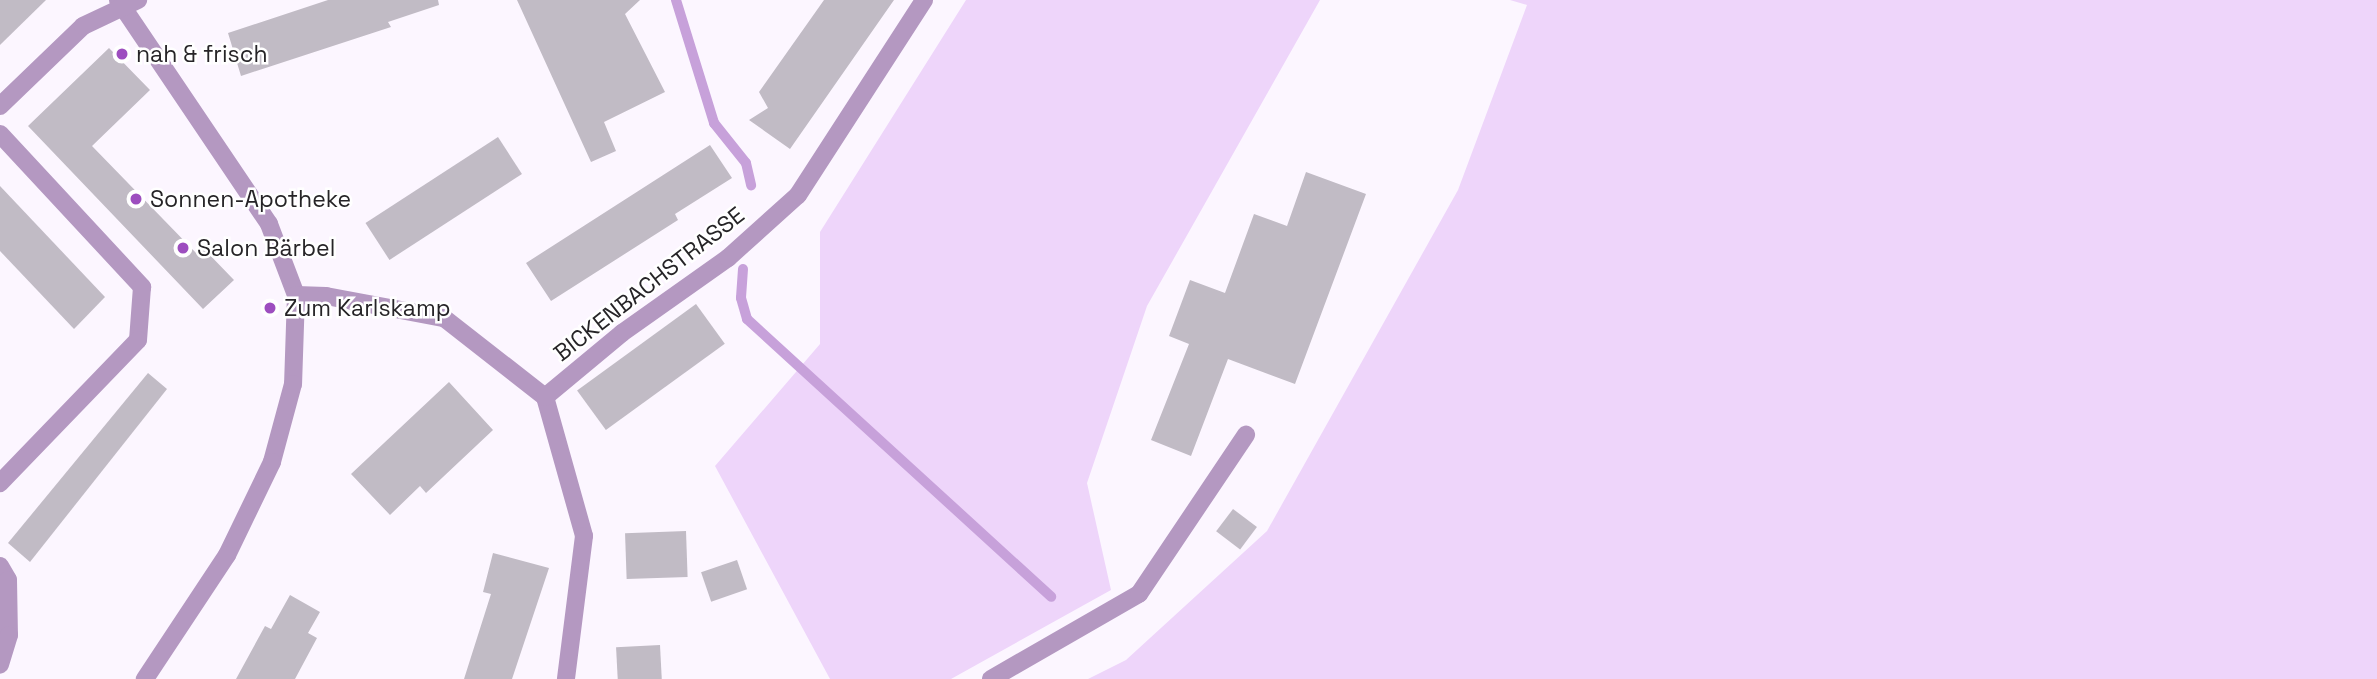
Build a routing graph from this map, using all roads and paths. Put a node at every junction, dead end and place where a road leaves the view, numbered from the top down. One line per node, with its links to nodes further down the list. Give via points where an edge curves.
1 (924, 0): 6 (street, BICKENBACHSTRASSE, via 798,195 728,258 622,333)
2 (126, 2): 3 (street, via 83,26); 5 (street, via 269,224)
3 (0, 106)
4 (0, 134): 8 (street, via 142,287 138,341)
5 (296, 295): 6 (street, via 326,296 444,318); 11 (street, via 293,384 272,462 227,555)
6 (545, 397): 12 (street, via 584,536)
7 (1246, 435): 13 (street, via 1139,594)
8 (0, 483)
9 (0, 566): 10 (street, via 8,580 9,635)
10 (0, 665)
11 (145, 679)
12 (566, 679)
13 (991, 679)

